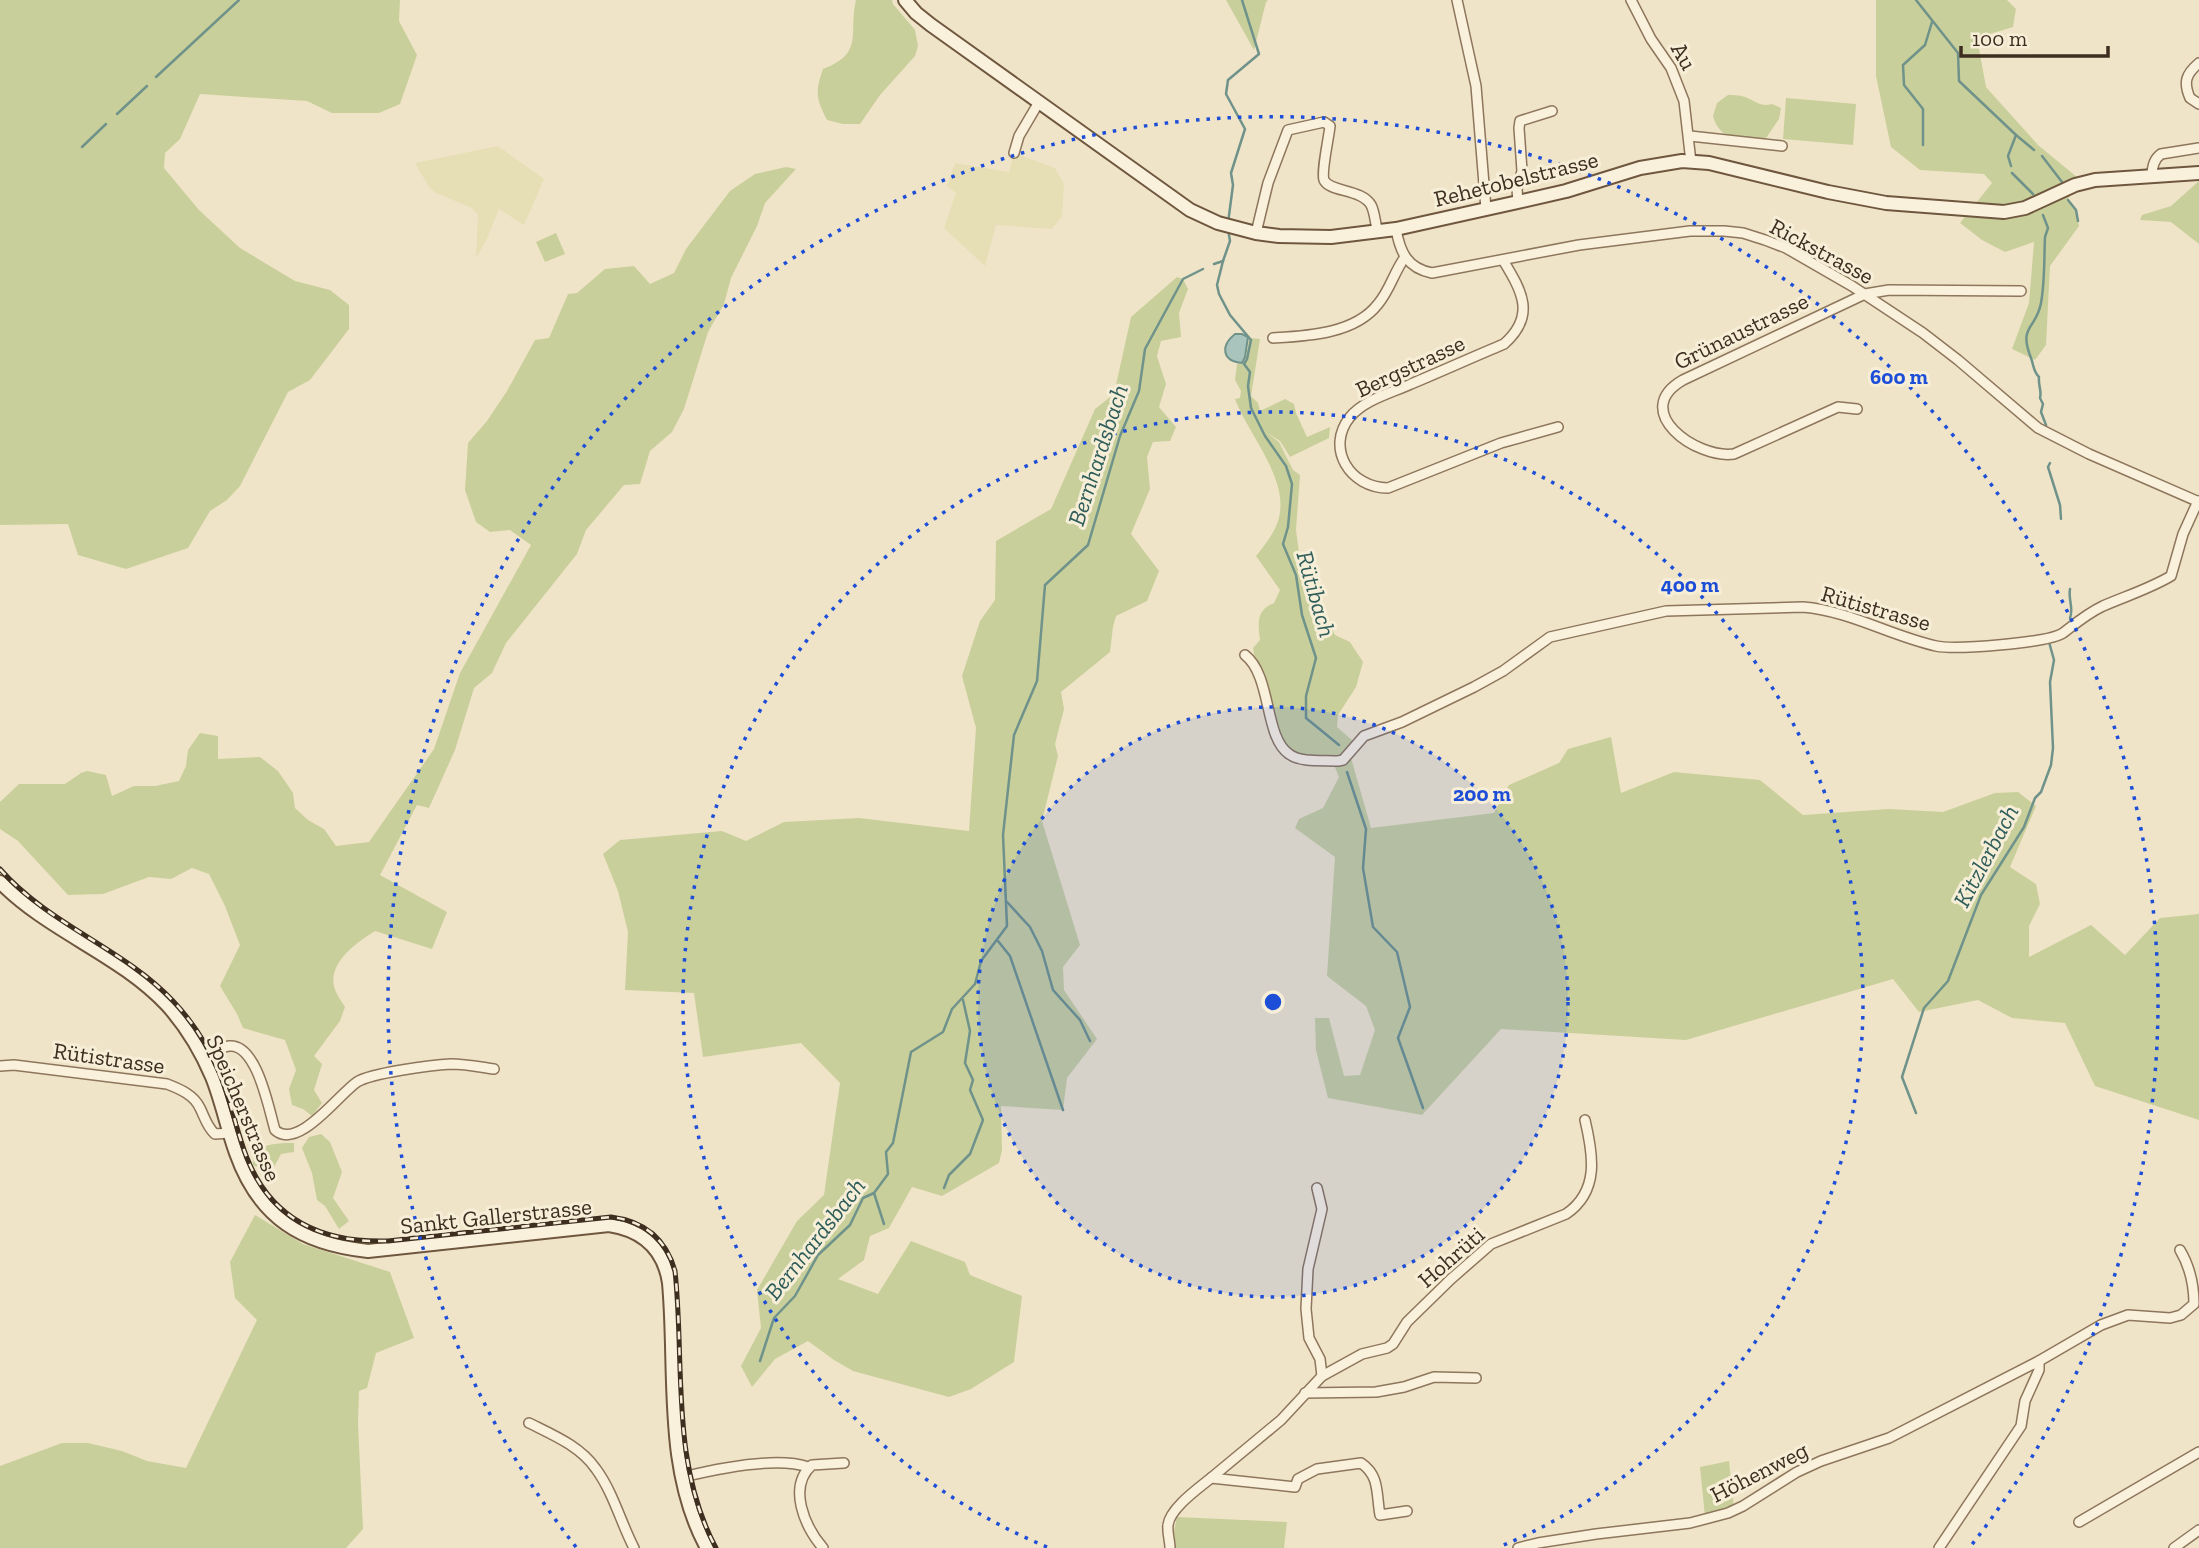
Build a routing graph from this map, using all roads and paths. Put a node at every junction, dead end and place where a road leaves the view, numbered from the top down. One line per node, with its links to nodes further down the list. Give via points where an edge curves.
1 (905, 0): 5 (street, Rehetobelstrasse, via 931,25)
2 (1457, 0): 16 (street, via 1476,86)
3 (1631, 0): 8 (street, Au, via 1671,68 1684,101)
4 (2199, 63): 6 (street, via 2185,80 2190,98)
5 (1039, 102): 11 (street); 19 (street, Rehetobelstrasse, via 1190,210)
6 (2199, 104)
7 (1552, 111): 15 (street, via 1520,121)
8 (1689, 136): 9 (street); 12 (street, Au)
9 (1782, 146)
10 (2199, 148): 14 (street, via 2161,154)
11 (1014, 153)
12 (1692, 162): 14 (street, Rehetobelstrasse, via 1886,203 1988,212 2025,208 2095,180); 15 (street, Rehetobelstrasse, via 1640,168)
13 (2199, 173): 14 (street, Rehetobelstrasse)
14 (2152, 176)
15 (1518, 202): 16 (street, Rehetobelstrasse)
16 (1486, 209): 17 (street, Rehetobelstrasse)
17 (1396, 229): 18 (street, Rehetobelstrasse); 20 (street)
18 (1378, 232): 19 (street, Rehetobelstrasse, via 1320,237); 19 (street, via 1371,205 1364,198 1327,185 1324,179 1330,126 1324,122 1288,130)
19 (1256, 233)
20 (1405, 257): 21 (street, Rickstrasse, via 1417,268 1432,272); 24 (street, via 1378,305 1361,320 1310,336)
21 (1503, 260): 23 (street, Rickstrasse, via 1636,237 1724,231 1786,248); 26 (street, Bergstrasse, via 1522,295 1515,334 1504,344 1357,409 1343,432 1342,455 1353,476 1377,488 1388,488 1501,443)
22 (2021, 291): 23 (street, via 1889,290)
23 (1865, 294): 25 (street, Grünaustrasse, via 1683,380 1671,387 1662,409 1674,431 1702,449 1722,455 1734,454 1838,407); 27 (street, Rickstrasse, via 1958,360 2038,428)
24 (1273, 338)
25 (1857, 409)
26 (1558, 427)
27 (2199, 502): 28 (street, Rütistrasse, via 2183,534 2171,576 2096,609 2062,633 1950,649 1803,607 1657,612 1541,641 1474,687 1364,736 1338,761 1302,759 1281,746 1256,667)
28 (1245, 655)
29 (0, 882): 30 (street, Speicherstrasse, via 45,920 155,993)
30 (203, 1057): 32 (street, via 229,1046 248,1054 275,1130 284,1135 317,1120 366,1077 452,1064); 34 (street, Speicherstrasse)
31 (0, 1066): 34 (street, Rütistrasse, via 167,1084 199,1105 215,1134)
32 (494, 1069)
33 (1585, 1120): 39 (street, Hohrüti, via 1591,1170 1575,1208 1491,1244 1407,1322 1387,1348 1362,1354)
34 (230, 1133): 36 (street, Speicherstrasse, via 243,1171 258,1196 290,1227)
35 (1317, 1188): 39 (street, via 1322,1209 1308,1269 1306,1309 1309,1338 1320,1359)
36 (322, 1243): 46 (street, Sankt Gallerstrasse, via 368,1251 596,1226 623,1227 645,1238 660,1255 668,1277 674,1415)
37 (2180, 1250): 38 (street, Höhenweg, via 2189,1265 2194,1291 2194,1304 2181,1315 2128,1315 2101,1325)
38 (2039, 1361): 55 (street, Höhenweg, via 1888,1438 1797,1472 1728,1513 1690,1523); 56 (street, via 2021,1426)
39 (1322, 1376): 41 (street, Hohrüti)
40 (1476, 1378): 41 (street, via 1434,1377 1376,1392)
41 (1306, 1393): 47 (street, Hohrüti)
42 (529, 1423): 51 (street, via 572,1445 595,1467)
43 (2199, 1452): 49 (street)
44 (844, 1462): 45 (street)
45 (808, 1467): 46 (street, via 761,1463); 53 (street, via 799,1498 808,1526)
46 (683, 1477): 52 (street, Sankt Gallerstrasse, via 692,1516)
47 (1212, 1478): 48 (street, via 1295,1487 1298,1479 1317,1469 1361,1463 1375,1478 1380,1515); 54 (street, Hohrüti, via 1172,1516)
48 (1407, 1511)
49 (2079, 1522)
50 (2199, 1530): 57 (street)
51 (634, 1548)
52 (707, 1548)
53 (823, 1548)
54 (1170, 1548)
55 (1518, 1548)
56 (1939, 1548)
57 (2174, 1548)

